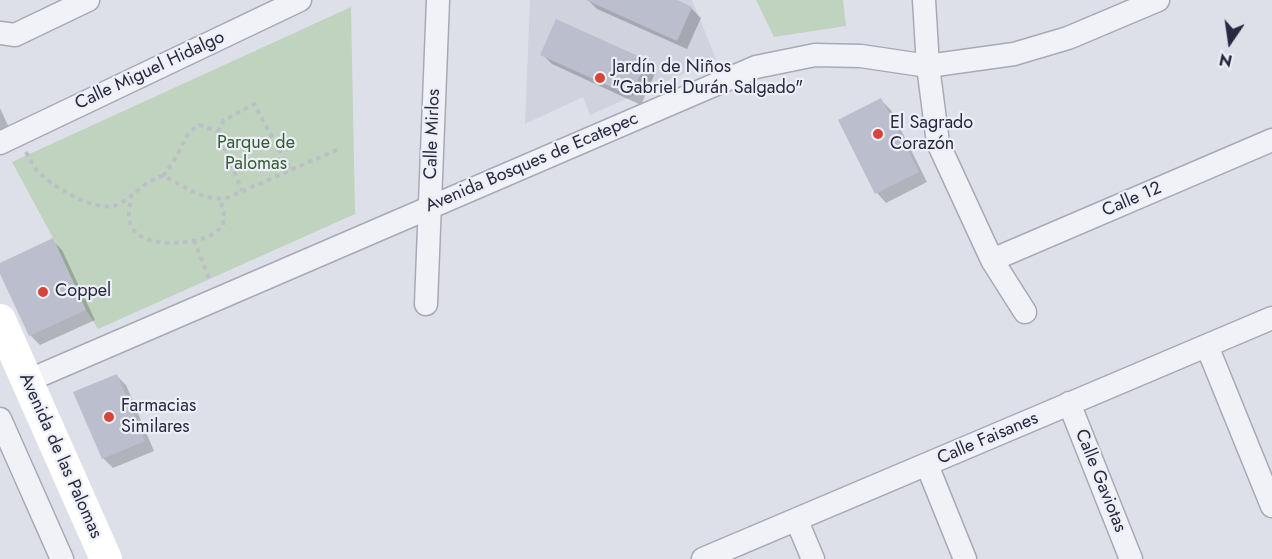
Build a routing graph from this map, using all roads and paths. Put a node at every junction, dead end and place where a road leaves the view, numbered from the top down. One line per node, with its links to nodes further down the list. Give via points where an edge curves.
1 (88, 0): 6 (street, via 15,35)
2 (300, 0): 9 (street, Calle Miguel Hidalgo)
3 (438, 0): 17 (street, Calle Mirlos)
4 (924, 0): 7 (street)
5 (1158, 0): 7 (street, Avenida Bosques de Ecatepec, via 1068,38 1014,54)
6 (0, 33)
7 (928, 66): 17 (street, Avenida Bosques de Ecatepec, via 861,56 815,55 756,67); 19 (street, via 938,143)
8 (218, 132): 12 (path, via 223,121 254,104); 13 (path, via 200,125 193,128); 14 (path)
9 (8, 139): 15 (path, via 48,181 87,203 105,207 118,204)
10 (1272, 140): 19 (street, Calle 12)
11 (341, 148): 12 (path)
12 (290, 170): 14 (path)
13 (164, 176): 15 (path, via 153,178); 16 (path, via 194,194)
14 (242, 191): 16 (path)
15 (132, 193): 18 (path, via 131,227 143,238 166,243)
16 (220, 199): 18 (path, via 223,225 212,235)
17 (430, 206): 20 (street, Avenida Bosques de Ecatepec); 21 (street, Calle Mirlos)
18 (194, 240): 20 (path)
19 (992, 260): 22 (street)
20 (217, 299): 26 (street, Avenida Bosques de Ecatepec)
21 (426, 304)
22 (1025, 312)
23 (1272, 318): 25 (street, Calle Faisanes)
24 (0, 320): 26 (main road, Avenida de las Palomas)
25 (1207, 346): 27 (street, Calle Faisanes); 30 (street)
26 (27, 381): 33 (main road, Avenida de las Palomas)
27 (1069, 404): 29 (street, Calle Faisanes); 37 (street, Calle Gaviotas)
28 (0, 419): 32 (street)
29 (927, 465): 31 (street, Calle Faisanes); 36 (street)
30 (1272, 506)
31 (797, 521): 34 (street, Calle Faisanes); 35 (street)
32 (62, 559)
33 (106, 559)
34 (704, 559)
35 (813, 559)
36 (965, 559)
37 (1131, 559)

